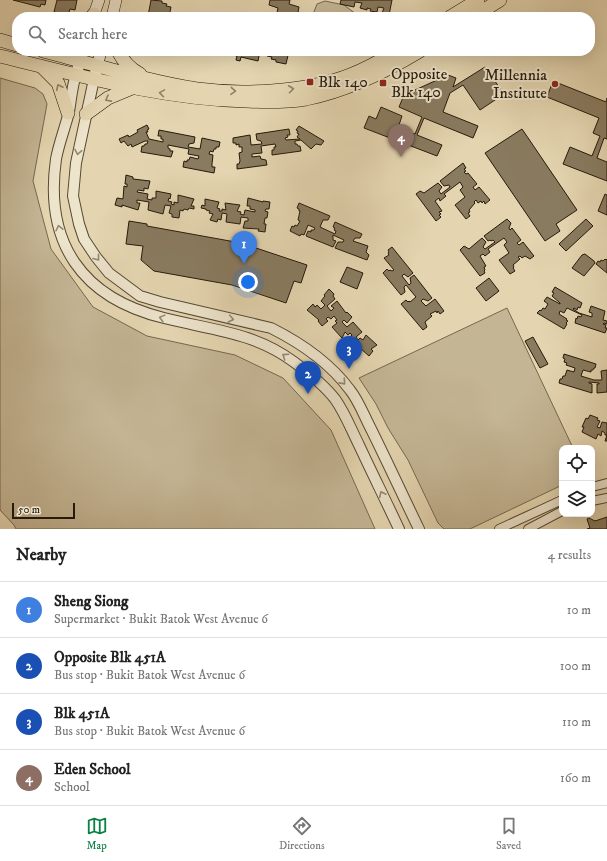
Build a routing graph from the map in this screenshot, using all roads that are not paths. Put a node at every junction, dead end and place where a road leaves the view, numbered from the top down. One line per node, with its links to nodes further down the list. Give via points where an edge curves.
1 (99, 0): 5 (main road)
2 (116, 0): 6 (main road)
3 (478, 0): 7 (main road)
4 (500, 0): 8 (main road)
5 (94, 12)
6 (113, 12)
7 (458, 12)
8 (481, 12)
9 (0, 40): 10 (main road)
10 (12, 43)
11 (0, 56): 18 (main road)
12 (81, 56): 17 (main road); 19 (main road)
13 (100, 56): 17 (main road)
14 (120, 56): 21 (main road, via 132,70)
15 (387, 56): 21 (main road, one-way to 15, via 197,89 229,91 300,88 349,76)
16 (412, 56): 22 (main road, one-way to 22, via 394,67 354,84 321,95 291,101 225,101)
17 (97, 65): 20 (main road); 21 (main road)
18 (41, 66): 19 (main road); 23 (main road, one-way to 18, via 58,83)
19 (76, 74): 20 (main road); 23 (street)
20 (94, 79): 22 (main road); 24 (street)
21 (152, 80)
22 (132, 88): 24 (main road, one-way to 24, via 108,98)
23 (68, 113): 32 (street, one-way to 23, via 342,410 307,372 280,352 264,344 227,331 164,319 124,305 95,286 78,268 64,245 54,199 56,158)
24 (86, 114): 31 (street, one-way to 31, via 76,162 73,196 84,239 96,257 109,273 140,296 271,328 318,357 351,390)
25 (607, 483): 26 (street)
26 (595, 486)
27 (607, 498): 28 (street)
28 (595, 500)
29 (559, 501): 34 (street)
30 (559, 513): 35 (street)
31 (417, 525): 33 (street)
32 (399, 529)
33 (424, 529)
34 (499, 529)
35 (528, 529)

